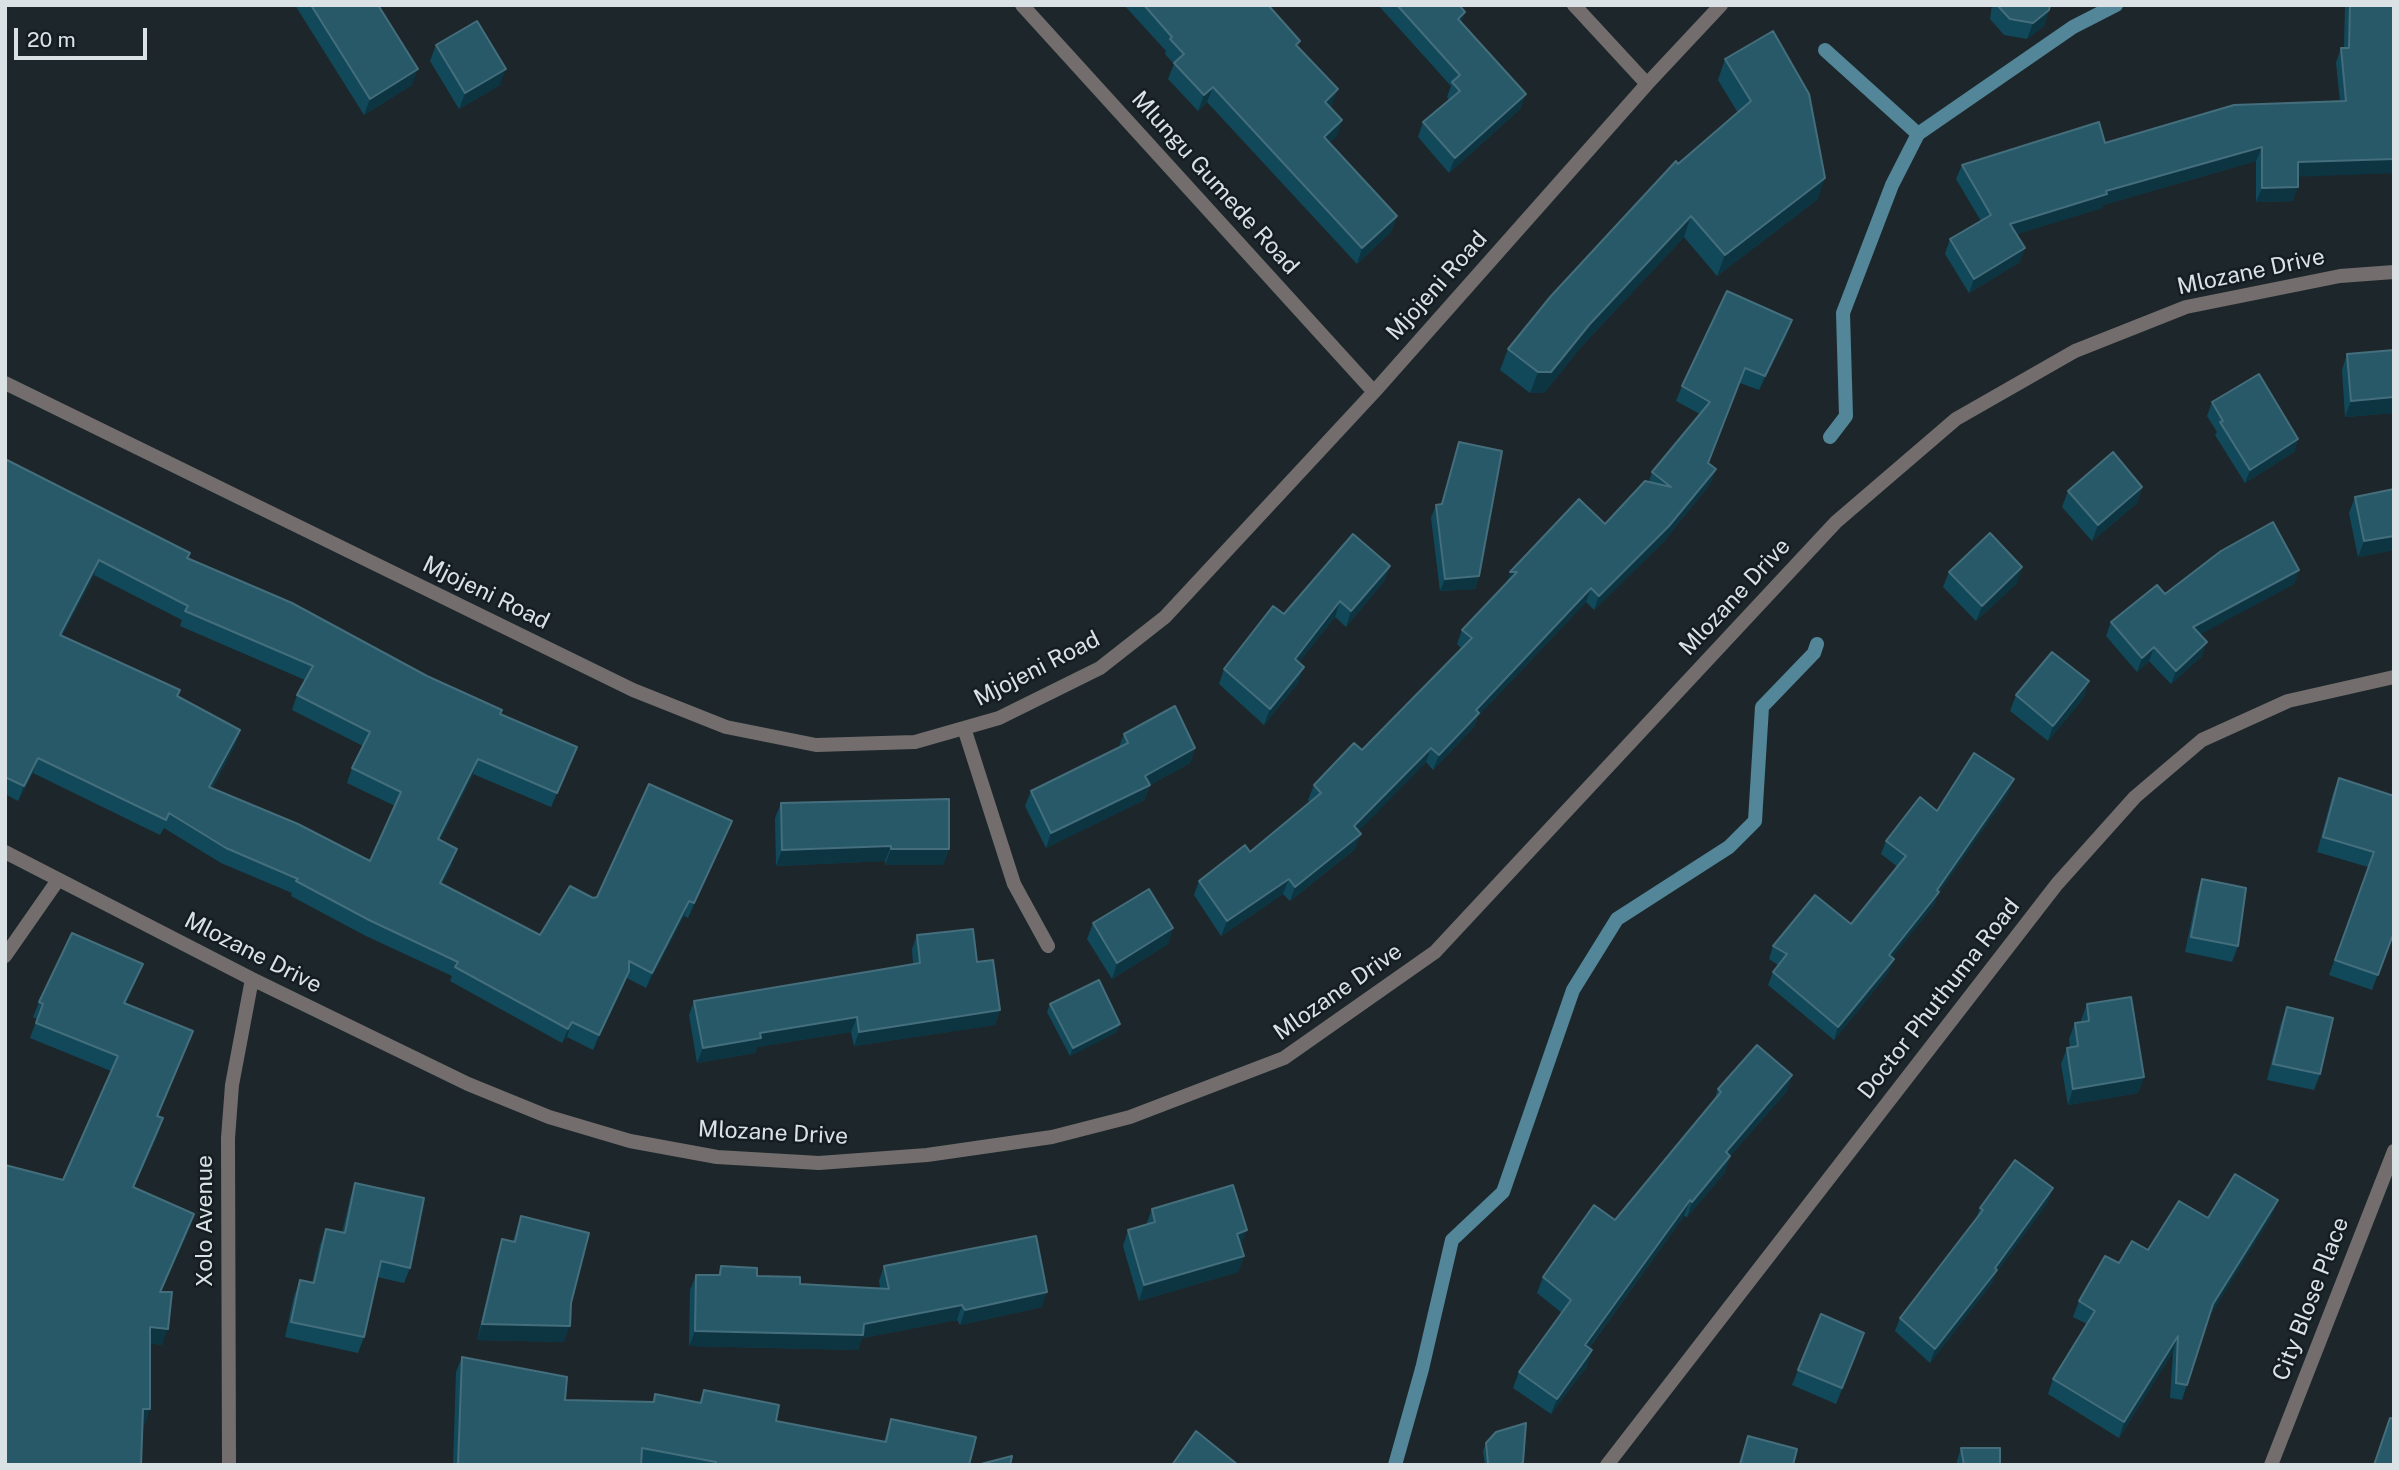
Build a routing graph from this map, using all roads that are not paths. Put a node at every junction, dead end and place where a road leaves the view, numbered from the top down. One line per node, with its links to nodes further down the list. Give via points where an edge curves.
1 (1022, 5): 7 (street, Mlungu Gumede Road)
2 (1574, 5): 4 (street)
3 (1721, 5): 4 (street, Mjojeni Road)
4 (1647, 84): 7 (street, Mjojeni Road)
5 (2394, 272): 14 (street, Mlozane Drive, via 2340,276 2186,307 2075,351 1956,419 1836,522 1435,952 1284,1058 1130,1117 1052,1138 927,1155 819,1163 716,1157 630,1141 549,1117 468,1084)
6 (5, 383): 9 (street, Mjojeni Road, via 633,690 726,727 816,745 915,742)
7 (1374, 392): 9 (street, Mjojeni Road, via 1165,617 1100,668 999,718)
8 (2394, 677): 17 (street, Doctor Phuthuma Road, via 2288,701 2202,740 2135,797 2057,884)
9 (964, 728): 12 (street, via 1014,884)
10 (5, 852): 11 (street, Mlozane Drive)
11 (58, 880): 13 (street); 14 (street, Mlozane Drive)
12 (1048, 946)
13 (5, 956)
14 (252, 979): 16 (street, Xolo Avenue, via 232,1085 228,1138)
15 (2394, 1151): 18 (street, City Blose Place)
16 (229, 1465)
17 (1607, 1465)
18 (2271, 1465)

